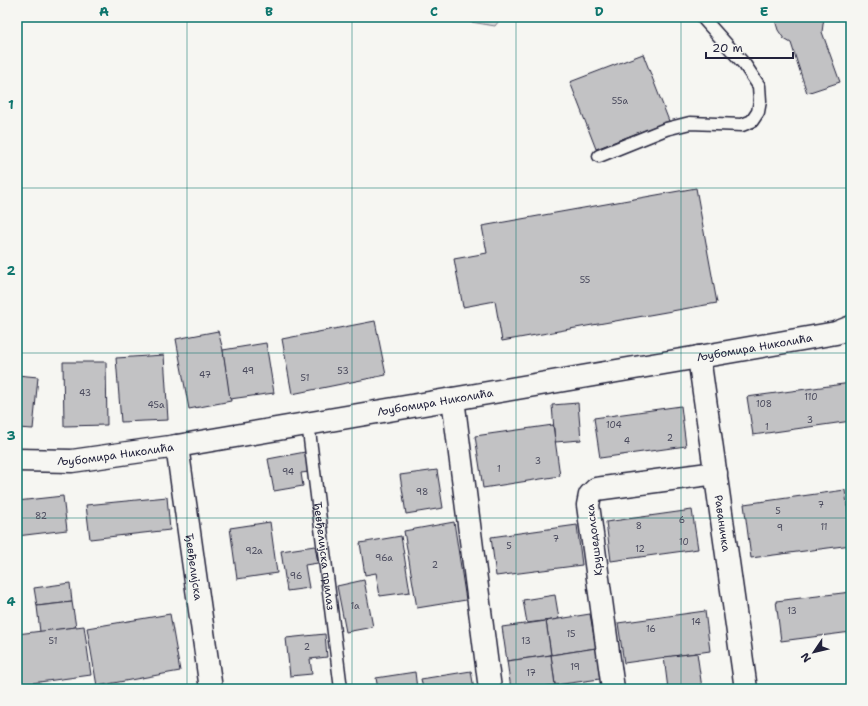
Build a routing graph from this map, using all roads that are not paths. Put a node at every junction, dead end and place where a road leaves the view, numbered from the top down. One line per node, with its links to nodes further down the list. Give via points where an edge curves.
1 (702, 17): 2 (lane, via 745,65 759,86 758,112 752,121 742,125 690,123 666,129)
2 (599, 156)
3 (851, 327): 4 (street, Љубомира Николића, via 836,333)
4 (699, 357): 5 (street, Љубомира Николића); 9 (street, Раваничка)
5 (452, 399): 6 (street, Љубомира Николића); 12 (street)
6 (308, 423): 7 (street, Љубомира Николића); 11 (lane, Ђевђелијска прилаз)
7 (177, 446): 8 (street, Љубомира Николића, via 72,460); 10 (street, Ђевђелијска)
8 (17, 460)
9 (716, 473): 13 (street, Крушедолска, via 596,490 590,495 588,505); 14 (street, Раваничка)
10 (211, 689)
11 (341, 689)
12 (490, 689)
13 (613, 689)
14 (746, 689)

